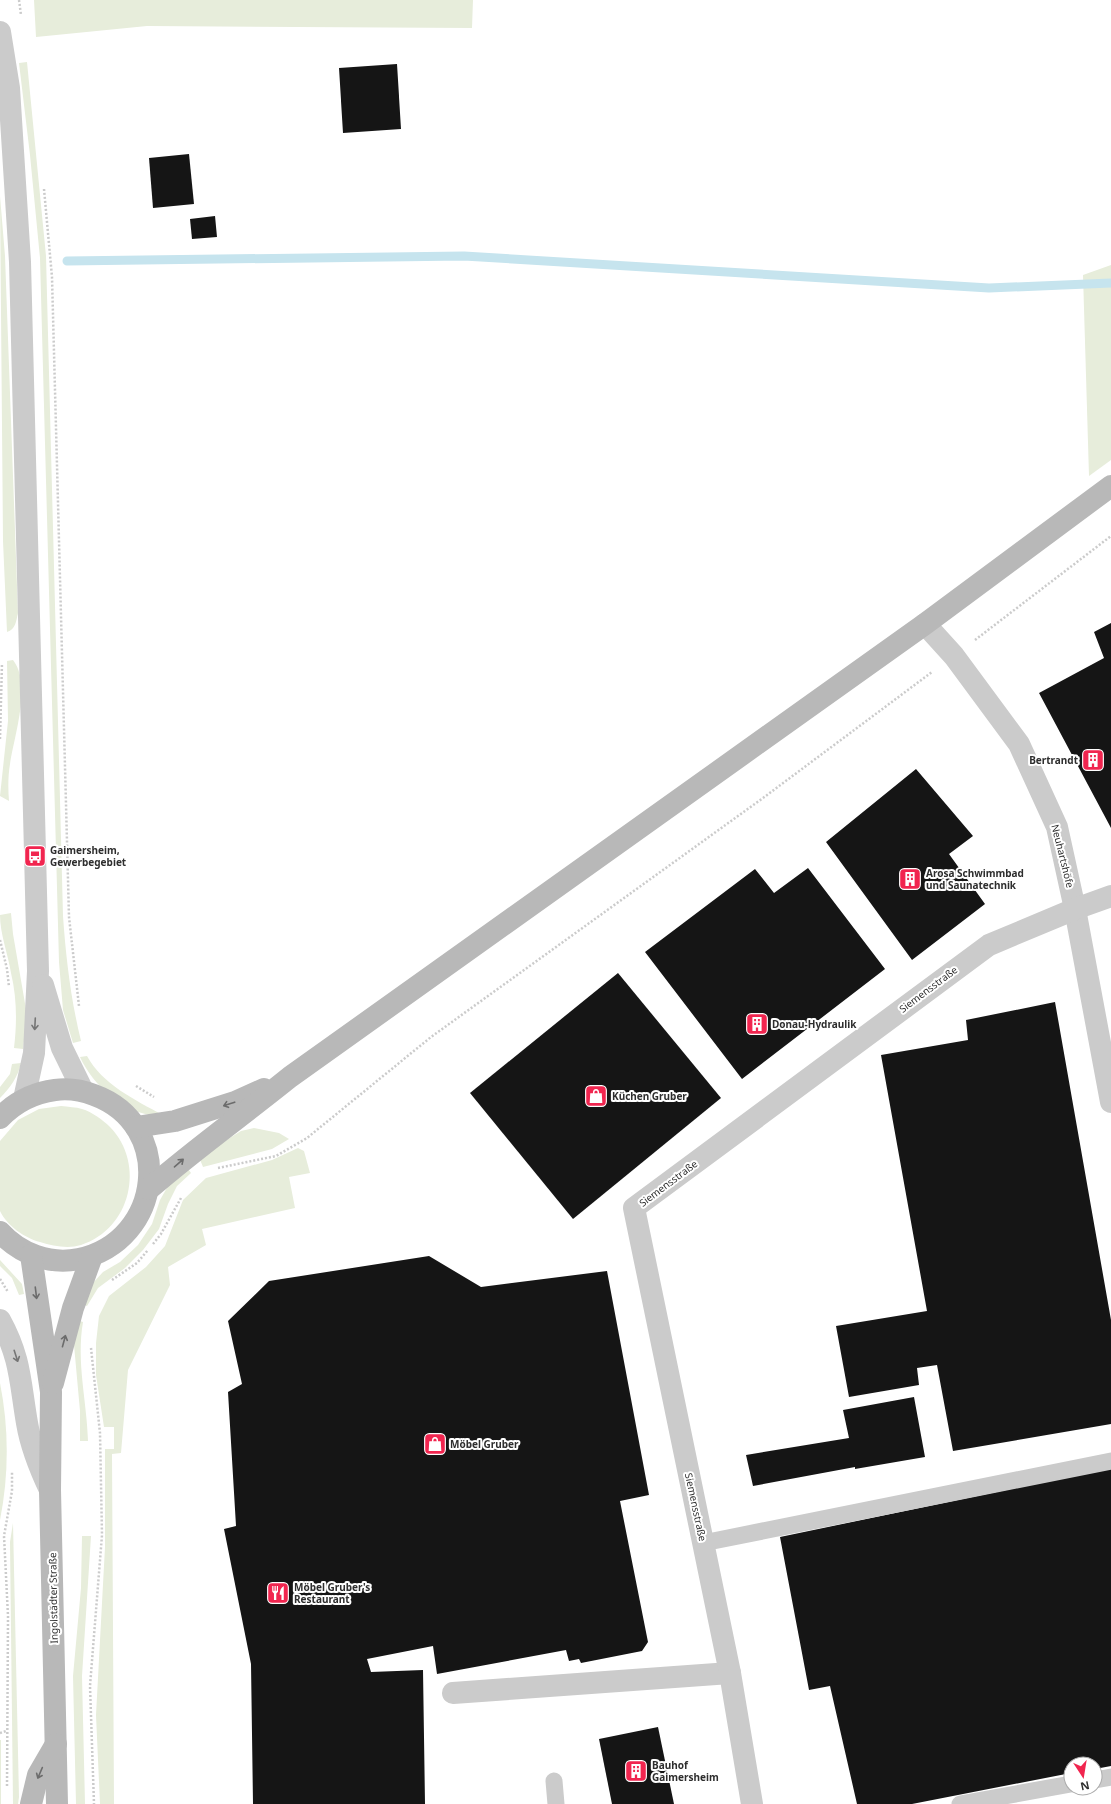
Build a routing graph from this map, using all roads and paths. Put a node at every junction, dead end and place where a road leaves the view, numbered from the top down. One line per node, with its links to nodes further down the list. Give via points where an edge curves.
1 (19, 0): 2 (path)
2 (23, 22)
3 (0, 32): 14 (street, via 9,88 20,262)
4 (44, 184): 16 (path, via 52,276 69,917)
5 (1111, 486): 7 (main road)
6 (1111, 536): 8 (path)
7 (925, 624): 8 (street, Neuhartshöfe); 17 (main road)
8 (954, 656): 12 (street, Neuhartshöfe, via 1019,744 1057,827); 25 (path, via 763,798 431,1037 307,1138 276,1156 229,1165 201,1175)
9 (2, 662): 10 (path)
10 (0, 739)
11 (1111, 896): 12 (street)
12 (1075, 909): 21 (street, Neuhartshöfe); 38 (street, Siemensstraße, via 988,945 634,1208)
13 (0, 940): 15 (path)
14 (38, 971): 19 (street, via 62,1048); 20 (street, one-way to 20, via 34,1053)
15 (10, 993)
16 (80, 1012)
17 (290, 1078): 23 (main road, one-way to 23, via 235,1102); 25 (main road)
18 (131, 1084): 23 (path, via 157,1099)
19 (82, 1091): 20 (main road, via 63,1089); 24 (main road, via 103,1098 122,1110)
20 (24, 1099): 22 (main road)
21 (1111, 1102)
22 (0, 1118)
23 (175, 1122): 24 (main road)
24 (136, 1127): 26 (main road, via 145,1146 150,1167)
25 (191, 1153): 26 (main road, one-way to 25)
26 (149, 1189): 30 (main road, via 142,1211 130,1230 113,1246)
27 (182, 1196): 31 (path, via 161,1234 137,1263)
28 (0, 1232): 29 (main road, via 9,1242)
29 (31, 1255): 30 (main road, via 72,1261); 34 (main road, Ingolstädter Straße, one-way to 34)
30 (92, 1256): 34 (main road, Ingolstädter Straße, one-way to 30, via 73,1308)
31 (110, 1281)
32 (0, 1320): 37 (street, one-way to 37, via 18,1361 27,1424 40,1468)
33 (91, 1346): 49 (path, via 100,1433 102,1535 90,1686)
34 (51, 1392): 37 (main road, Ingolstädter Straße)
35 (1111, 1460): 38 (lane)
36 (12, 1469): 41 (path, via 12,1491 4,1536 8,1616)
37 (50, 1490): 43 (main road, Ingolstädter Straße)
38 (703, 1543): 39 (street, Siemensstraße)
39 (730, 1673): 40 (street); 51 (street, Siemensstraße)
40 (453, 1693)
41 (6, 1731): 42 (path); 46 (path)
42 (0, 1733)
43 (56, 1744): 47 (main road, one-way to 47, via 38,1775); 48 (main road, Ingolstädter Straße)
44 (554, 1781): 50 (lane)
45 (1063, 1785): 52 (lane)
46 (7, 1787)
47 (31, 1804)
48 (57, 1804)
49 (94, 1804)
50 (556, 1804)
51 (752, 1804)
52 (960, 1804)

